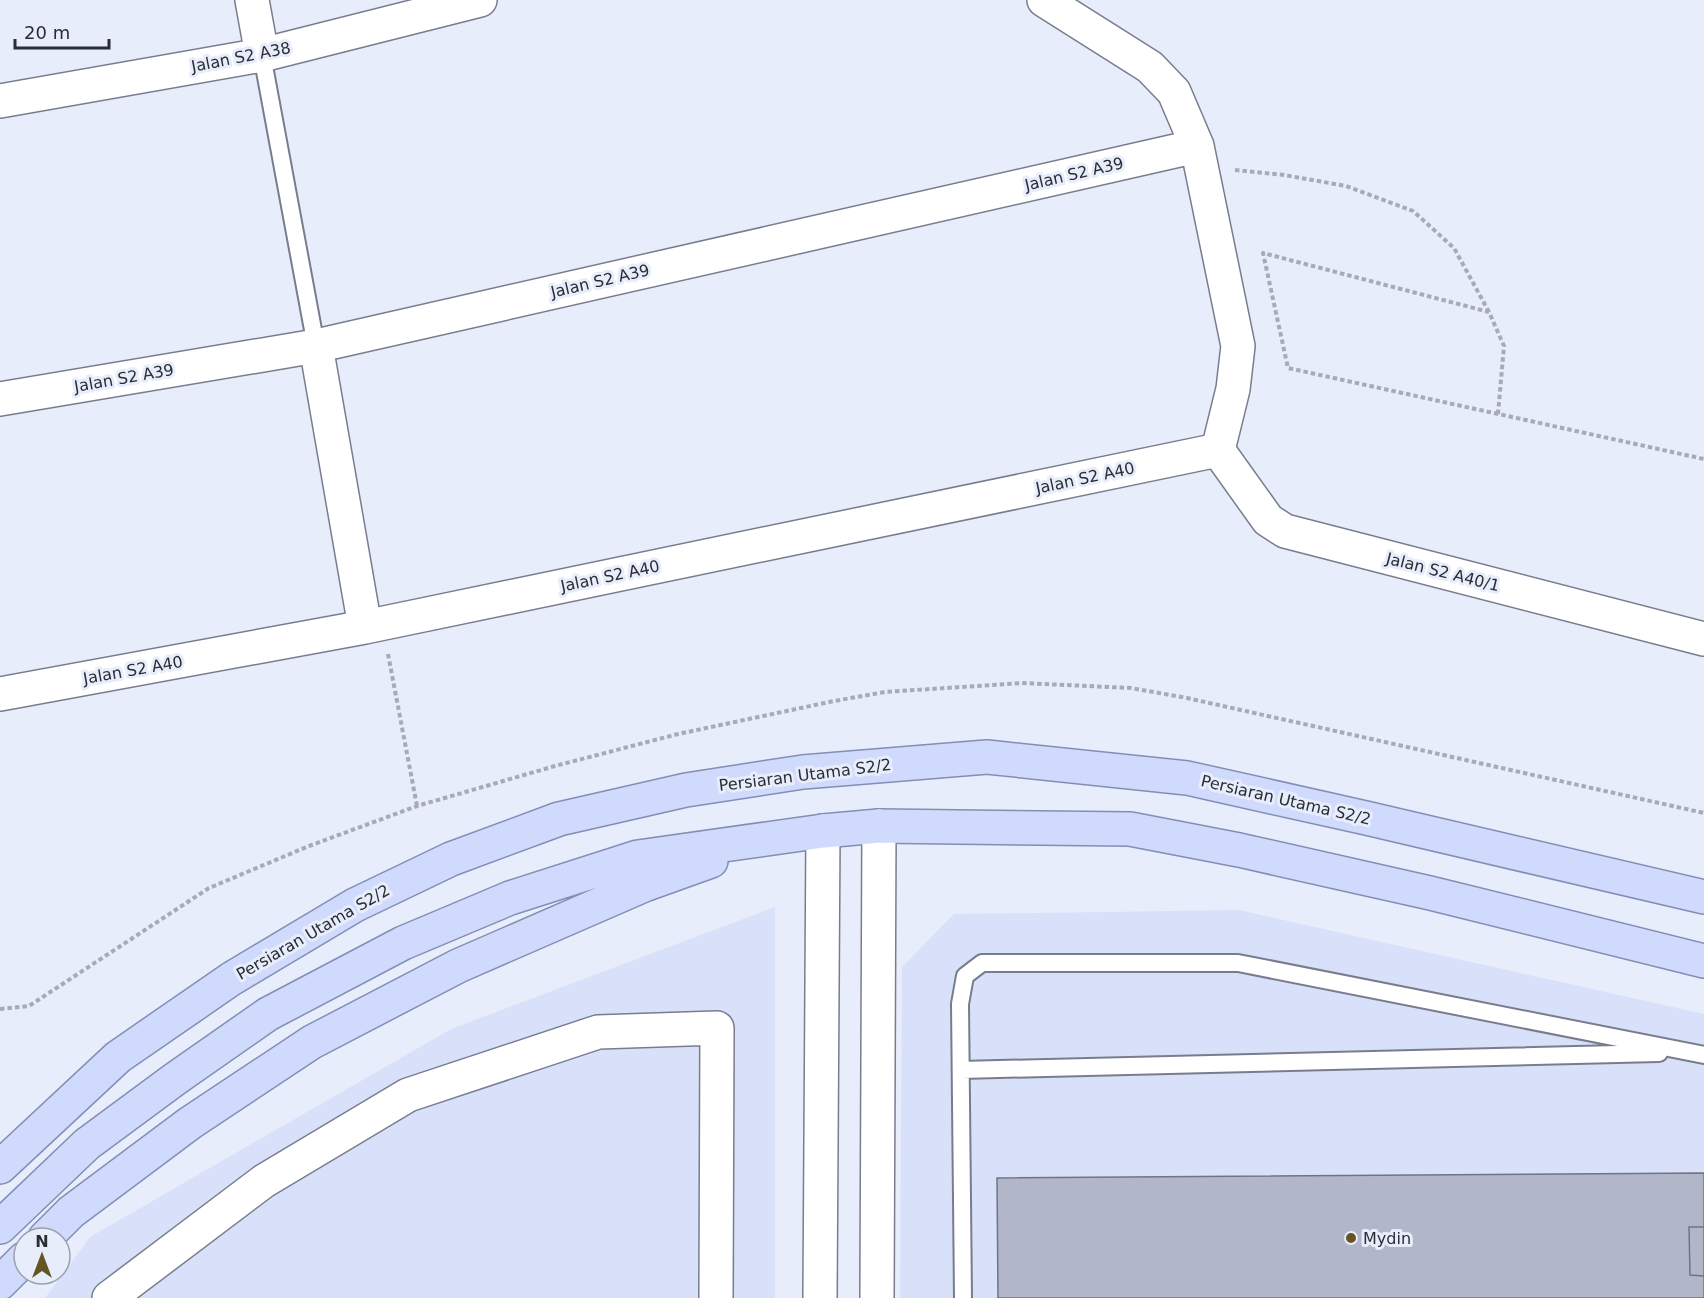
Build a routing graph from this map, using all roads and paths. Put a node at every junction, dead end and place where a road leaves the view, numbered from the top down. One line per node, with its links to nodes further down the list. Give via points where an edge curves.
1 (252, 0): 4 (street)
2 (480, 0): 4 (street, Jalan S2 A38)
3 (1044, 0): 6 (street, via 1150,67 1174,92)
4 (262, 55): 5 (street, Jalan S2 A38); 8 (lane)
5 (0, 101)
6 (1199, 156): 7 (path, via 1346,186 1413,211 1454,248); 8 (street, Jalan S2 A39); 11 (street, via 1238,346 1233,389)
7 (1489, 312): 10 (path, via 1504,346); 10 (path, via 1263,252 1288,368)
8 (316, 346): 9 (street, Jalan S2 A39); 13 (street)
9 (0, 399)
10 (1498, 414): 12 (path)
11 (1218, 450): 13 (street, Jalan S2 A40); 14 (street, Jalan S2 A40/1, via 1268,520 1285,531)
12 (1704, 459)
13 (374, 625): 15 (street, Jalan S2 A40); 16 (path)
14 (1704, 639)
15 (0, 694)
16 (417, 806)
17 (879, 826): 18 (main road); 21 (main road, via 1130,829 1419,891); 32 (street)
18 (823, 831): 19 (main road); 31 (street)
19 (778, 837): 25 (main road, via 644,885 469,961 312,1042 190,1124); 26 (main road, via 638,857 510,898 403,944 268,1014 87,1144)
20 (1704, 897): 24 (main road, Persiaran Utama S2/2, via 1187,778 1152,774 987,757 803,772 686,790 559,819 451,859 355,905 231,979 118,1057)
21 (1704, 961)
22 (1697, 1053): 23 (lane); 23 (lane, via 1238,963 982,963 965,976 960,1004)
23 (961, 1070): 33 (lane)
24 (0, 1167)
25 (57, 1226)
26 (0, 1227)
27 (12, 1271): 28 (main road)
28 (0, 1283)
29 (109, 1298): 30 (street, via 264,1181 408,1095 598,1032 717,1028)
30 (716, 1298)
31 (820, 1298)
32 (878, 1298)
33 (963, 1298)

